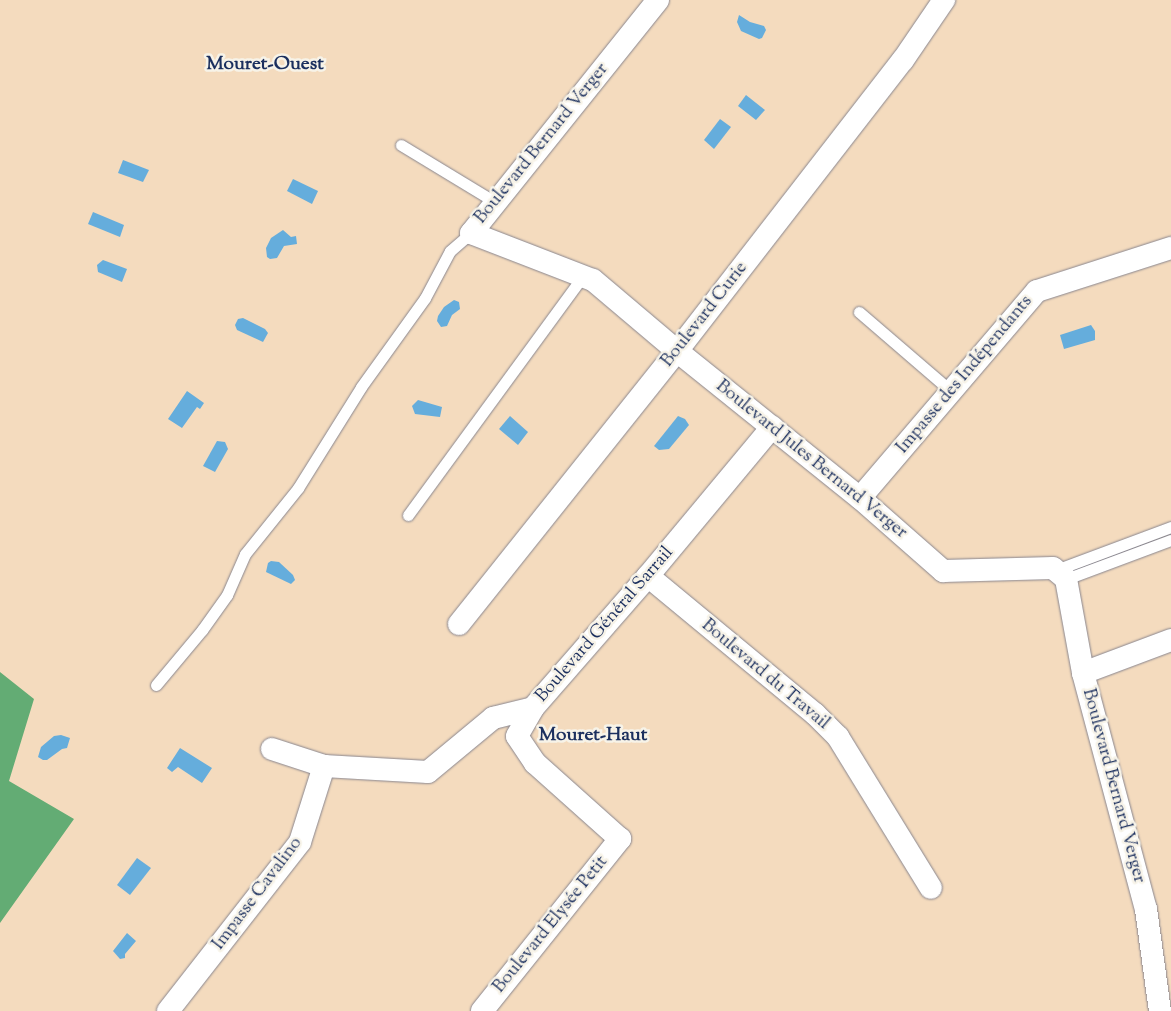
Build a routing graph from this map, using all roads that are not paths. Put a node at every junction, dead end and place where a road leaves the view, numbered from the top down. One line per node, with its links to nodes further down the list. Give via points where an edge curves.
1 (658, 0): 4 (street, Boulevard Bernard Verger)
2 (944, 0): 9 (street, Boulevard Curie, via 903,60)
3 (401, 145): 4 (lane)
4 (495, 202): 5 (street, Boulevard Bernard Verger)
5 (471, 232): 7 (street, Boulevard Bernard Verger); 21 (lane, via 450,251 426,298 361,387 298,488 245,554 227,596)
6 (1171, 248): 10 (street, Impasse des Indépendants, via 1037,290)
7 (588, 278): 9 (street, Boulevard Jules Bernard Verger); 13 (lane)
8 (859, 312): 10 (lane)
9 (677, 351): 11 (street, Boulevard Jules Bernard Verger); 18 (street, Boulevard Curie)
10 (951, 391): 12 (street, Impasse des Indépendants)
11 (772, 427): 12 (street, Boulevard Jules Bernard Verger); 17 (street, Boulevard Général Sarrail)
12 (860, 498): 16 (street, Boulevard Jules Bernard Verger, via 943,571)
13 (408, 516)
14 (1171, 527): 16 (lane)
15 (1171, 540): 16 (lane)
16 (1058, 572): 20 (street, Boulevard Bernard Verger)
17 (648, 576): 22 (street, Boulevard Général Sarrail); 26 (street, Boulevard du Travail, via 815,714 838,738)
18 (459, 624)
19 (1171, 640): 20 (street)
20 (1083, 672): 29 (street, Boulevard Bernard Verger, via 1146,909)
21 (156, 685)
22 (533, 708): 24 (street, via 493,718 428,772); 25 (street, Boulevard Général Sarrail, via 517,736 535,763)
23 (272, 748): 24 (street)
24 (324, 766): 27 (street, Impasse Cavalino, via 300,842)
25 (620, 839): 28 (street, Boulevard Elysée Petit)
26 (931, 888)
27 (168, 1011)
28 (482, 1011)
29 (1160, 1011)

